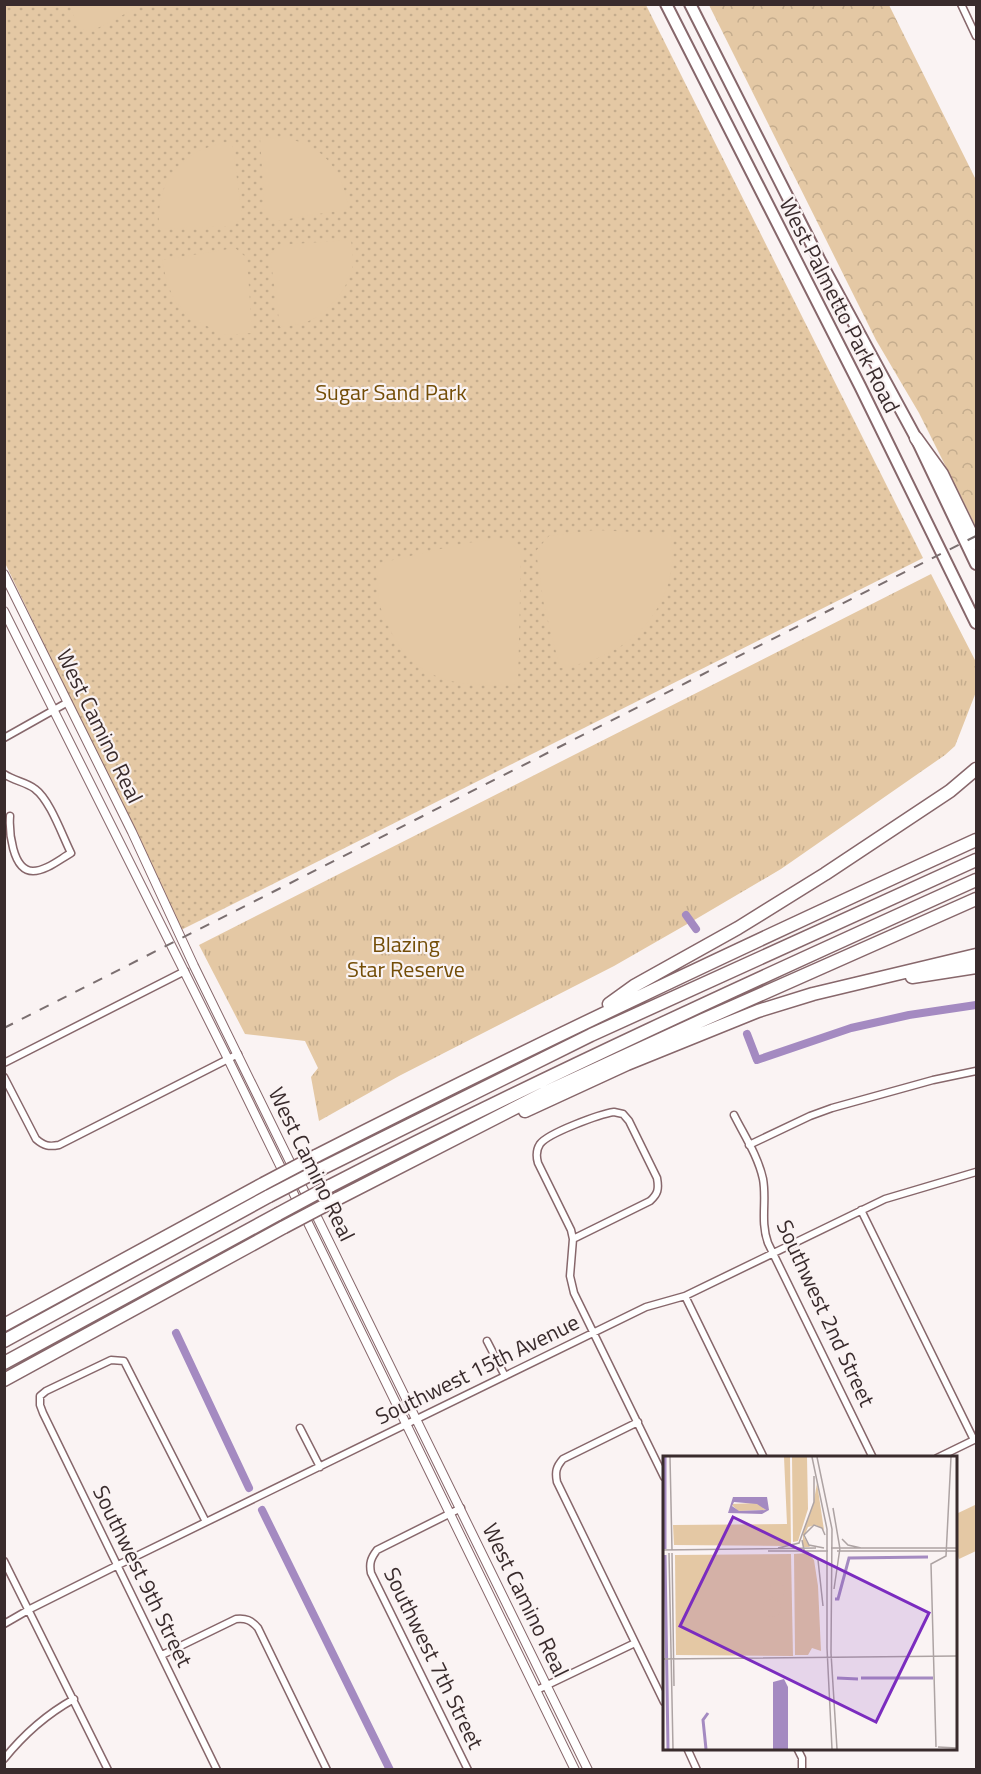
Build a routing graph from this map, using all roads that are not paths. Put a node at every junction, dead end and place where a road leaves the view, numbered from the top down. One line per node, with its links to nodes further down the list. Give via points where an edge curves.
1 (666, 4): 6 (main road, West Palmetto Park Road)
2 (690, 4): 5 (main road, West Palmetto Park Road)
3 (962, 4): 4 (street)
4 (976, 36)
5 (749, 121): 6 (main road); 7 (main road, West Palmetto Park Road)
6 (730, 130): 12 (main road, West Palmetto Park Road)
7 (916, 438): 8 (highway, via 942,474); 9 (main road, West Palmetto Park Road)
8 (976, 544)
9 (976, 564)
10 (4, 573): 13 (street, West Camino Real)
11 (4, 610): 14 (street, West Camino Real)
12 (976, 623)
13 (68, 702): 14 (street); 28 (street, West Camino Real)
14 (54, 709): 15 (street); 25 (street, West Camino Real)
15 (4, 738)
16 (976, 769): 27 (highway, via 950,791 825,874 634,986)
17 (4, 774): 18 (street, via 30,785 43,796 71,853 41,870 25,868 19,863 9,837)
18 (10, 816)
19 (976, 840): 27 (highway)
20 (976, 860): 43 (highway, bridge, via 591,1035 269,1196)
21 (976, 880): 45 (highway, bridge, via 651,1028 330,1186)
22 (976, 898): 34 (highway, via 662,1038)
23 (976, 955): 26 (highway)
24 (976, 966): 26 (highway, via 911,977)
25 (185, 971): 29 (street, West Camino Real); 30 (street)
26 (878, 978): 34 (highway, via 758,1011)
27 (585, 1022): 41 (highway, bridge, via 262,1184)
28 (238, 1053): 29 (street); 48 (street, West Camino Real)
29 (228, 1059): 32 (street, via 51,1147 36,1139); 50 (street, West Camino Real)
30 (4, 1063)
31 (976, 1071): 35 (street, via 832,1108)
32 (4, 1077)
33 (734, 1115): 35 (street, Southwest 2nd Street)
34 (466, 1134): 47 (highway, bridge, via 284,1227)
35 (749, 1145): 39 (street, Southwest 2nd Street, via 763,1179 764,1227)
36 (976, 1172): 37 (street, Southwest 15th Avenue, via 908,1191)
37 (861, 1210): 39 (street, Southwest 15th Avenue); 52 (street)
38 (573, 1239): 38 (street, via 650,1202 656,1195 657,1178 622,1114 606,1113 566,1129 538,1146 538,1163); 42 (street, via 571,1285)
39 (773, 1253): 40 (street, Southwest 15th Avenue); 54 (street, Southwest 2nd Street)
40 (685, 1296): 42 (street, Southwest 15th Avenue, via 646,1307); 53 (street)
41 (4, 1325)
42 (594, 1332): 46 (street, Southwest 15th Avenue); 49 (street)
43 (4, 1341)
44 (487, 1341): 46 (street)
45 (4, 1363)
46 (505, 1376): 48 (street, Southwest 15th Avenue)
47 (4, 1380)
48 (417, 1418): 50 (street, Southwest 15th Avenue); 58 (street, West Camino Real)
49 (638, 1422): 57 (street); 65 (street, via 563,1459 555,1474)
50 (406, 1423): 56 (street, Southwest 15th Avenue); 59 (street, West Camino Real)
51 (300, 1428): 56 (street)
52 (975, 1439): 55 (street)
53 (763, 1456)
54 (872, 1456)
55 (942, 1456)
56 (320, 1467): 60 (street, Southwest 15th Avenue)
57 (663, 1475)
58 (460, 1508): 59 (street); 67 (street, West Camino Real)
59 (450, 1513): 68 (street, West Camino Real); 77 (street, Southwest 7th Street, via 377,1550 370,1561 371,1573)
60 (206, 1522): 62 (street, Southwest 15th Avenue); 62 (street, Southwest 9th Street, via 124,1361 111,1360 46,1391 40,1396 43,1413)
61 (4, 1561): 63 (street)
62 (118, 1565): 63 (street, Southwest 15th Avenue); 66 (street, Southwest 9th Street)
63 (30, 1609): 64 (street, Southwest 15th Avenue); 69 (street)
64 (4, 1624)
65 (635, 1643): 67 (street); 70 (street)
66 (162, 1655): 75 (street, Southwest 9th Street); 76 (street, via 236,1619 248,1620 258,1628)
67 (547, 1685): 68 (street); 79 (street, West Camino Real)
68 (537, 1690): 78 (street, West Camino Real)
69 (74, 1699): 73 (street, via 30,1730); 74 (street)
70 (663, 1700)
71 (687, 1750): 80 (street)
72 (798, 1750): 81 (street)
73 (4, 1759)
74 (108, 1770)
75 (218, 1770)
76 (327, 1770)
77 (468, 1770)
78 (575, 1770)
79 (588, 1770)
80 (697, 1770)
81 (802, 1770)

